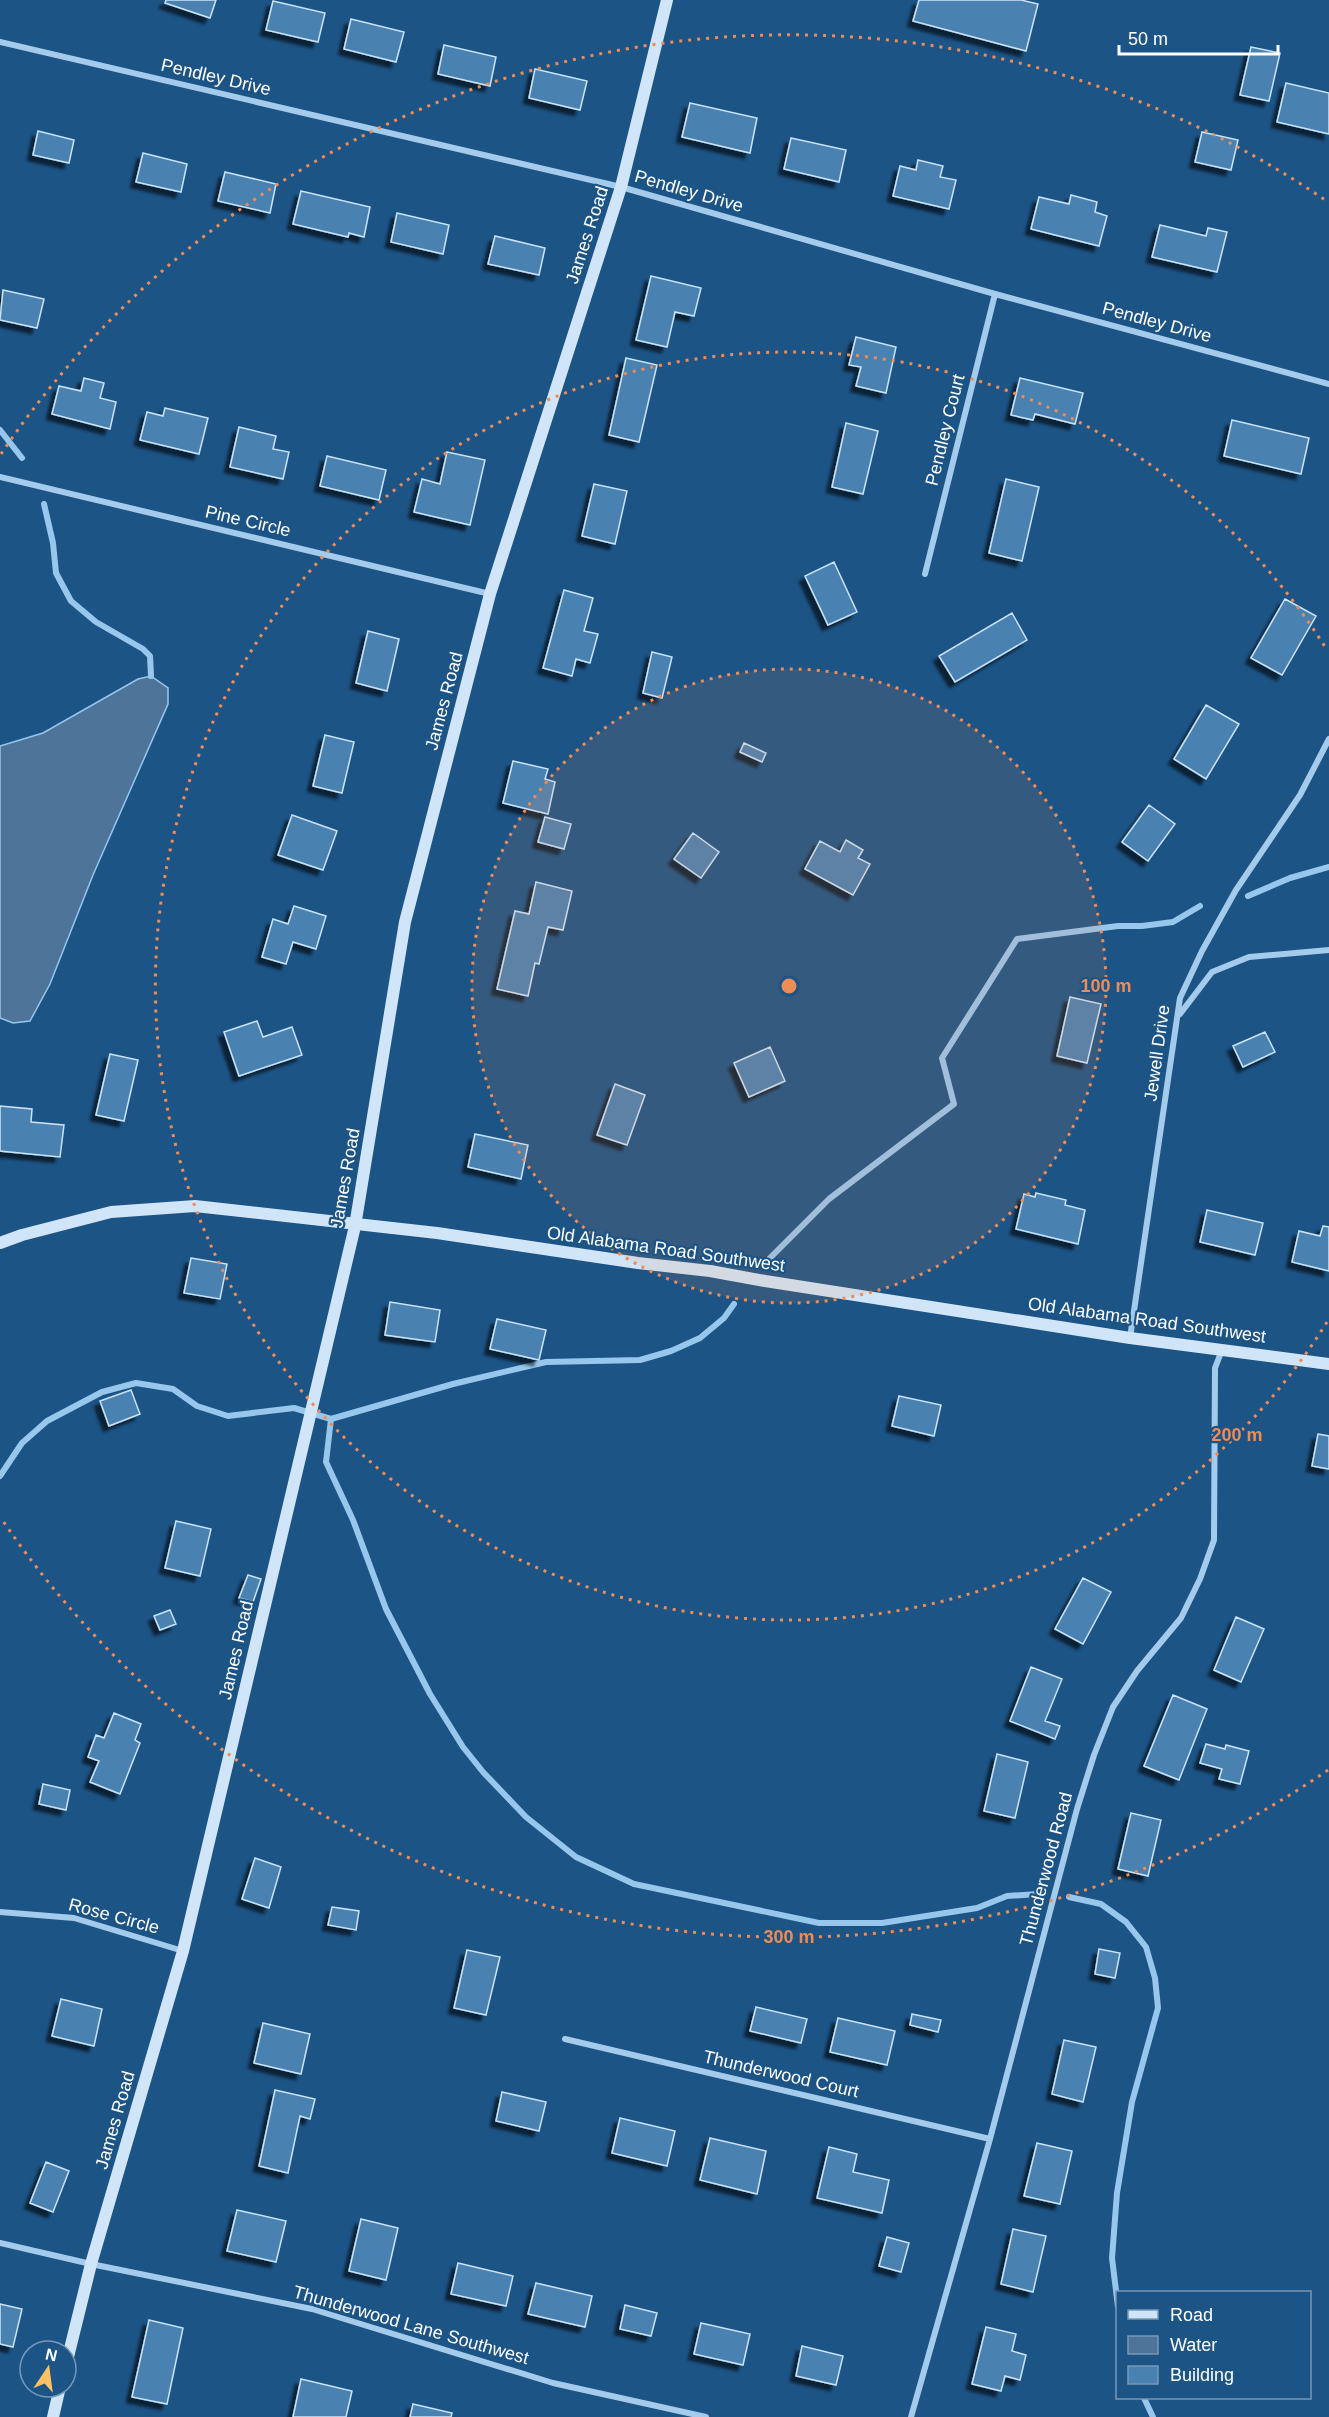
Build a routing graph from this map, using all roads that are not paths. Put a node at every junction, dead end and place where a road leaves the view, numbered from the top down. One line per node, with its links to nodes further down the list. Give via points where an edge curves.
1 (667, 0): 3 (street, James Road)
2 (0, 42): 3 (street, Pendley Drive)
3 (621, 187): 4 (street, Pendley Drive); 8 (street, James Road)
4 (995, 294): 5 (street, Pendley Drive); 7 (street, Pendley Court)
5 (1329, 384)
6 (0, 477): 8 (street, Pine Circle)
7 (925, 574)
8 (490, 594): 12 (street, James Road, via 405,922)
9 (1329, 739): 11 (street, Jewell Drive, via 1300,795 1236,890 1202,951 1180,998)
10 (1329, 950): 11 (street, via 1249,957 1212,972)
11 (1179, 1016): 14 (street, Jewell Drive)
12 (356, 1226): 13 (street, Old Alabama Road Southwest, via 195,1206 111,1212); 14 (street, Old Alabama Road Southwest, via 436,1233 710,1271); 18 (street, James Road)
13 (0, 1244)
14 (1130, 1338): 15 (street, Old Alabama Road Southwest)
15 (1222, 1349): 16 (street, Old Alabama Road Southwest); 20 (street, Thunderwood Road, via 1215,1368 1214,1540 1181,1618 1113,1707 1094,1755)
16 (1329, 1364)
17 (0, 1912): 18 (street, Rose Circle, via 74,1918)
18 (183, 1951): 22 (street, James Road)
19 (565, 2039): 20 (street, Thunderwood Court)
20 (990, 2139): 27 (street, Thunderwood Road)
21 (0, 2243): 22 (street, Thunderwood Lane Southwest)
22 (91, 2264): 23 (street, James Road); 26 (street, Thunderwood Lane Southwest, via 312,2309 553,2383)
23 (72, 2339)
24 (57, 2399): 25 (street)
25 (53, 2417)
26 (706, 2417)
27 (911, 2417)

